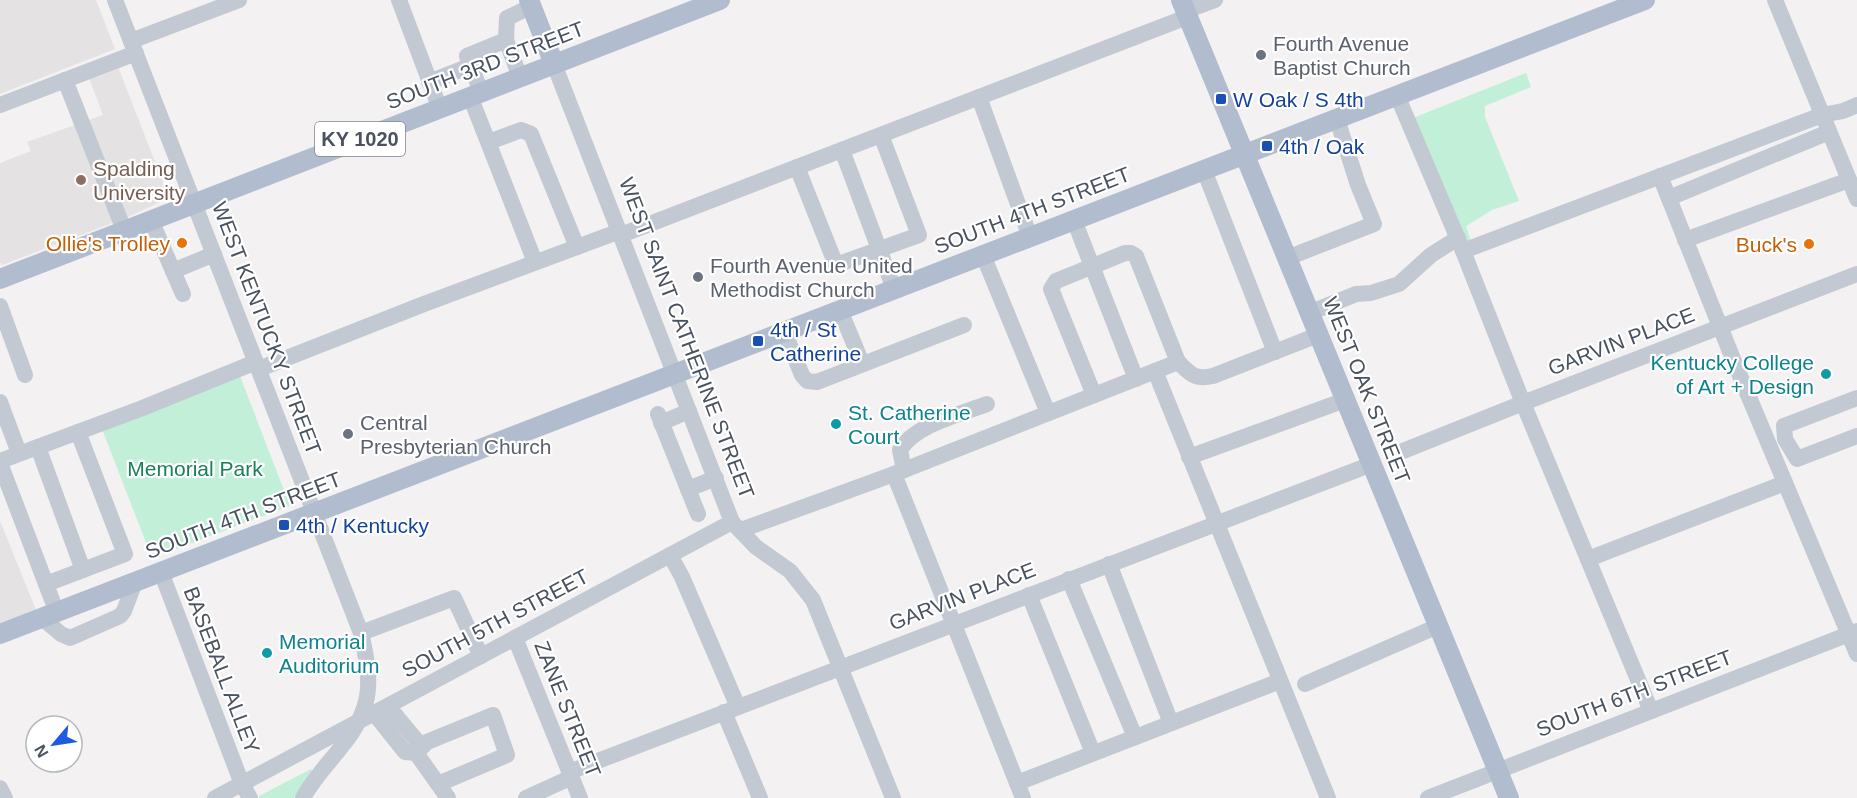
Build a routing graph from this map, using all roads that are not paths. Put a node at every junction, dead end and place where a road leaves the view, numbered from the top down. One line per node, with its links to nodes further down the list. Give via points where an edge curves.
1 (115, 0): 10 (street, WEST KENTUCKY STREET)
2 (239, 0): 10 (street)
3 (399, 0): 15 (street)
4 (720, 0): 11 (main road, SOUTH 3RD STREET / KY 1020)
5 (1645, 0): 17 (main road, SOUTH 4TH STREET)
6 (1775, 0): 22 (street)
7 (530, 3): 9 (street, via 507,18); 11 (main road, WEST SAINT CATHERINE STREET)
8 (1195, 6): 18 (street); 28 (main road, WEST OAK STREET)
9 (506, 40): 12 (street, via 466,56); 13 (street)
10 (133, 47): 14 (street); 35 (street, WEST KENTUCKY STREET)
11 (554, 64): 13 (main road, SOUTH 3RD STREET / KY 1020); 39 (street, WEST SAINT CATHERINE STREET)
12 (470, 66): 15 (street); 16 (street)
13 (520, 77): 16 (main road, SOUTH 3RD STREET / KY 1020)
14 (65, 80): 19 (street); 38 (street)
15 (429, 82): 21 (street)
16 (476, 94): 21 (main road, SOUTH 3RD STREET / KY 1020); 26 (street)
17 (1397, 95): 23 (main road, SOUTH 4TH STREET); 42 (street)
18 (979, 97): 25 (street); 40 (street)
19 (0, 105)
20 (1857, 105): 22 (street)
21 (440, 109): 35 (main road, SOUTH 3RD STREET / KY 1020)
22 (1822, 115): 24 (street); 31 (street)
23 (1337, 119): 28 (main road, SOUTH 4TH STREET); 47 (street, via 1374,224)
24 (1829, 132): 32 (street); 33 (street)
25 (881, 135): 27 (street); 44 (street, via 919,235)
26 (489, 142): 43 (street, via 521,130 531,134); 48 (street)
27 (842, 150): 29 (street); 44 (street)
28 (1244, 155): 30 (main road, SOUTH 4TH STREET); 47 (main road, WEST OAK STREET)
29 (797, 167): 39 (street); 44 (street, via 836,265)
30 (1204, 170): 37 (main road, SOUTH 4TH STREET); 62 (street)
31 (1660, 176): 33 (street); 42 (street)
32 (1849, 180): 34 (street); 41 (street)
33 (1669, 198): 41 (street)
34 (1857, 199)
35 (194, 203): 36 (main road, SOUTH 3RD STREET / KY 1020); 45 (street, WEST KENTUCKY STREET)
36 (151, 220): 38 (main road, SOUTH 3RD STREET / KY 1020); 50 (street)
37 (1074, 220): 40 (main road, SOUTH 4TH STREET); 49 (street)
38 (124, 230): 52 (main road, SOUTH 3RD STREET / KY 1020)
39 (620, 233): 43 (street); 67 (street, WEST SAINT CATHERINE STREET)
40 (1030, 237): 46 (main road, SOUTH 4TH STREET)
41 (1685, 240): 59 (street)
42 (1461, 245): 57 (street, via 1431,255 1399,284 1356,294); 74 (street)
43 (577, 247): 48 (street)
44 (879, 250): 53 (street)
45 (214, 254): 50 (street); 65 (street, WEST KENTUCKY STREET)
46 (983, 255): 53 (main road, SOUTH 4TH STREET); 77 (street)
47 (1287, 258): 57 (main road, WEST OAK STREET)
48 (535, 262): 65 (street)
49 (1092, 266): 63 (street, via 1125,253 1136,256); 69 (street); 70 (street, via 1056,281 1051,289)
50 (173, 271): 54 (street)
51 (1857, 274): 59 (street, GARVIN PLACE)
52 (0, 279)
53 (894, 289): 56 (main road, SOUTH 4TH STREET)
54 (183, 294)
55 (0, 306): 68 (street)
56 (840, 310): 60 (main road, SOUTH 4TH STREET); 64 (street)
57 (1309, 313): 61 (main road, WEST OAK STREET)
58 (963, 325): 64 (street)
59 (1720, 327): 74 (street, GARVIN PLACE); 88 (street)
60 (784, 331): 64 (street, via 807,381 817,382); 67 (main road, SOUTH 4TH STREET)
61 (1318, 335): 62 (street); 72 (main road, WEST OAK STREET)
62 (1275, 352): 63 (street, via 1200,379)
63 (1178, 362): 66 (street, SOUTH 5TH STREET)
64 (862, 363)
65 (257, 366): 78 (street); 90 (street, WEST KENTUCKY STREET)
66 (1155, 371): 69 (street, SOUTH 5TH STREET); 83 (street)
67 (675, 374): 76 (street, WEST SAINT CATHERINE STREET); 90 (main road, SOUTH 4TH STREET)
68 (25, 375)
69 (1136, 379): 70 (street, SOUTH 5TH STREET)
70 (1094, 395): 77 (street, SOUTH 5TH STREET)
71 (1857, 398): 79 (street, via 1784,426 1785,439 1797,459)
72 (1345, 400): 83 (street); 85 (main road, WEST OAK STREET)
73 (0, 402): 82 (street)
74 (1523, 403): 81 (street, GARVIN PLACE); 95 (street)
75 (987, 404): 86 (street, via 915,433 900,450)
76 (689, 411): 87 (street, WEST SAINT CATHERINE STREET); 89 (street, via 659,418)
77 (1048, 413): 86 (street, SOUTH 5TH STREET)
78 (78, 432): 80 (street); 97 (street, via 125,554)
79 (1857, 436)
80 (38, 447): 82 (street); 97 (street)
81 (1402, 451)
82 (19, 453): 84 (street)
83 (1189, 457): 92 (street)
84 (0, 462): 101 (street)
85 (1372, 464): 92 (street, GARVIN PLACE); 105 (main road, WEST OAK STREET)
86 (899, 472): 93 (street, SOUTH 5TH STREET); 104 (street)
87 (716, 478): 89 (street); 93 (street, WEST SAINT CATHERINE STREET)
88 (1785, 483): 95 (street); 107 (street)
89 (688, 489): 91 (street)
90 (314, 513): 98 (main road, SOUTH 4TH STREET); 106 (street, WEST KENTUCKY STREET)
91 (698, 514)
92 (1215, 523): 96 (street, GARVIN PLACE); 113 (street)
93 (736, 526): 94 (street, SOUTH 5TH STREET); 112 (street, WEST SAINT CATHERINE STREET, via 806,589)
94 (670, 555): 109 (street, SOUTH 5TH STREET); 115 (street)
95 (1588, 559): 117 (street)
96 (1109, 564): 99 (street, GARVIN PLACE); 119 (street)
97 (83, 570): 101 (street)
98 (161, 572): 100 (main road, SOUTH 4TH STREET); 127 (street, BASEBALL ALLEY)
99 (1069, 579): 102 (street, GARVIN PLACE); 120 (street)
100 (135, 582): 103 (main road, SOUTH 4TH STREET); 103 (street, via 120,616 70,638 61,634)
101 (46, 584): 103 (street)
102 (1029, 595): 104 (street, GARVIN PLACE); 122 (street)
103 (49, 615): 108 (main road, SOUTH 4TH STREET)
104 (954, 624): 112 (street, GARVIN PLACE); 126 (street)
105 (1438, 626): 114 (street); 123 (main road, WEST OAK STREET)
106 (361, 633): 111 (street, via 453,598); 118 (street, WEST KENTUCKY STREET, via 369,692 364,714)
107 (1853, 633): 110 (street); 117 (street, SOUTH 6TH STREET)
108 (0, 634)
109 (515, 638): 111 (street, SOUTH 5TH STREET); 124 (street, ZANE STREET)
110 (1857, 654)
111 (481, 656): 116 (street, SOUTH 5TH STREET)
112 (840, 667): 115 (street, GARVIN PLACE); 135 (street, WEST SAINT CATHERINE STREET)
113 (1280, 681): 119 (street); 136 (street)
114 (1305, 684)
115 (731, 709): 124 (street, GARVIN PLACE); 134 (street)
116 (381, 710): 118 (street, SOUTH 5TH STREET); 121 (street, via 417,741)
117 (1651, 711): 123 (street, SOUTH 6TH STREET)
118 (357, 722): 127 (street, SOUTH 5TH STREET); 131 (street, WEST KENTUCKY STREET)
119 (1171, 723): 120 (street)
120 (1135, 737): 122 (street)
121 (416, 753): 128 (street); 128 (street, via 427,742 493,716 507,755)
122 (1093, 753): 126 (street)
123 (1497, 770): 137 (street, SOUTH 6TH STREET); 138 (main road, WEST OAK STREET)
124 (570, 775): 132 (street, GARVIN PLACE); 133 (street, ZANE STREET)
125 (0, 788): 129 (street)
126 (1020, 790)
127 (246, 791): 130 (street, SOUTH 5TH STREET)
128 (443, 791)
129 (5, 798)
130 (215, 798)
131 (303, 798)
132 (526, 798)
133 (580, 798)
134 (760, 798)
135 (893, 798)
136 (1328, 798)
137 (1428, 798)
138 (1509, 798)

